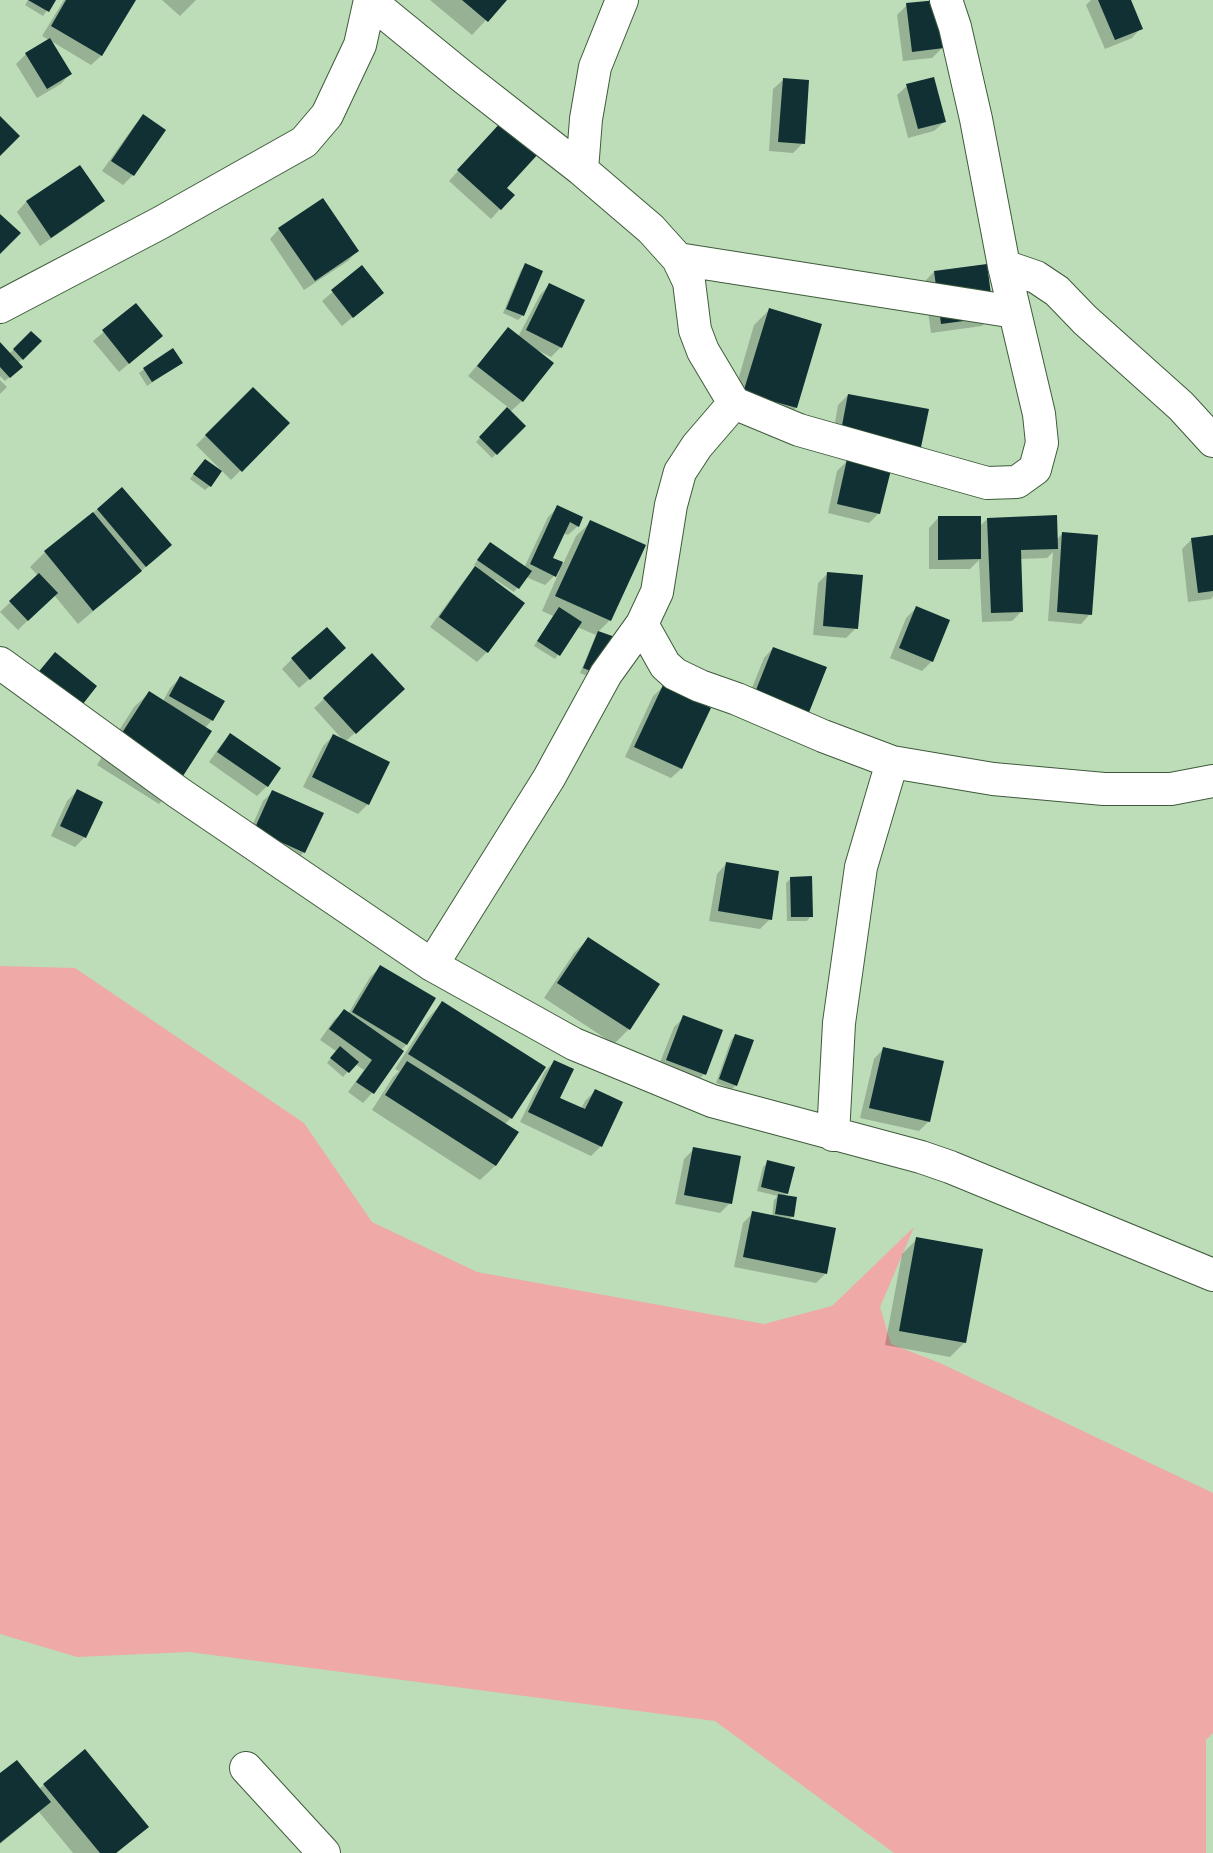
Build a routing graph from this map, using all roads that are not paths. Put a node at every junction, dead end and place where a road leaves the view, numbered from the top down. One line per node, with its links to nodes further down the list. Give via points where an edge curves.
1 (370, 0): 4 (street); 7 (street, via 360,45 327,115 304,142)
2 (622, 0): 4 (street, via 595,67)
3 (946, 0): 6 (street, via 976,119)
4 (582, 170): 5 (street, via 651,229)
5 (678, 259): 8 (street); 9 (street, via 689,282 695,330 703,351)
6 (1004, 266): 8 (street); 10 (street, via 1036,277 1057,291 1181,406)
7 (0, 307)
8 (1015, 312): 9 (street, via 1042,443 1035,469 1017,482 987,483 799,430)
9 (734, 403): 11 (street, via 680,472 657,592)
10 (1213, 441)
11 (642, 624): 13 (street, via 665,665 675,674); 15 (street, via 606,674 549,778)
12 (0, 663): 15 (street, via 179,793)
13 (892, 762): 14 (street, via 993,779 1104,789 1171,789); 16 (street, via 861,867 839,1023)
14 (1213, 781)
15 (432, 965): 16 (street, via 585,1048 712,1101)
16 (833, 1135): 17 (street, via 950,1167)
17 (1213, 1275)
18 (246, 1768): 19 (street)
19 (324, 1853)

